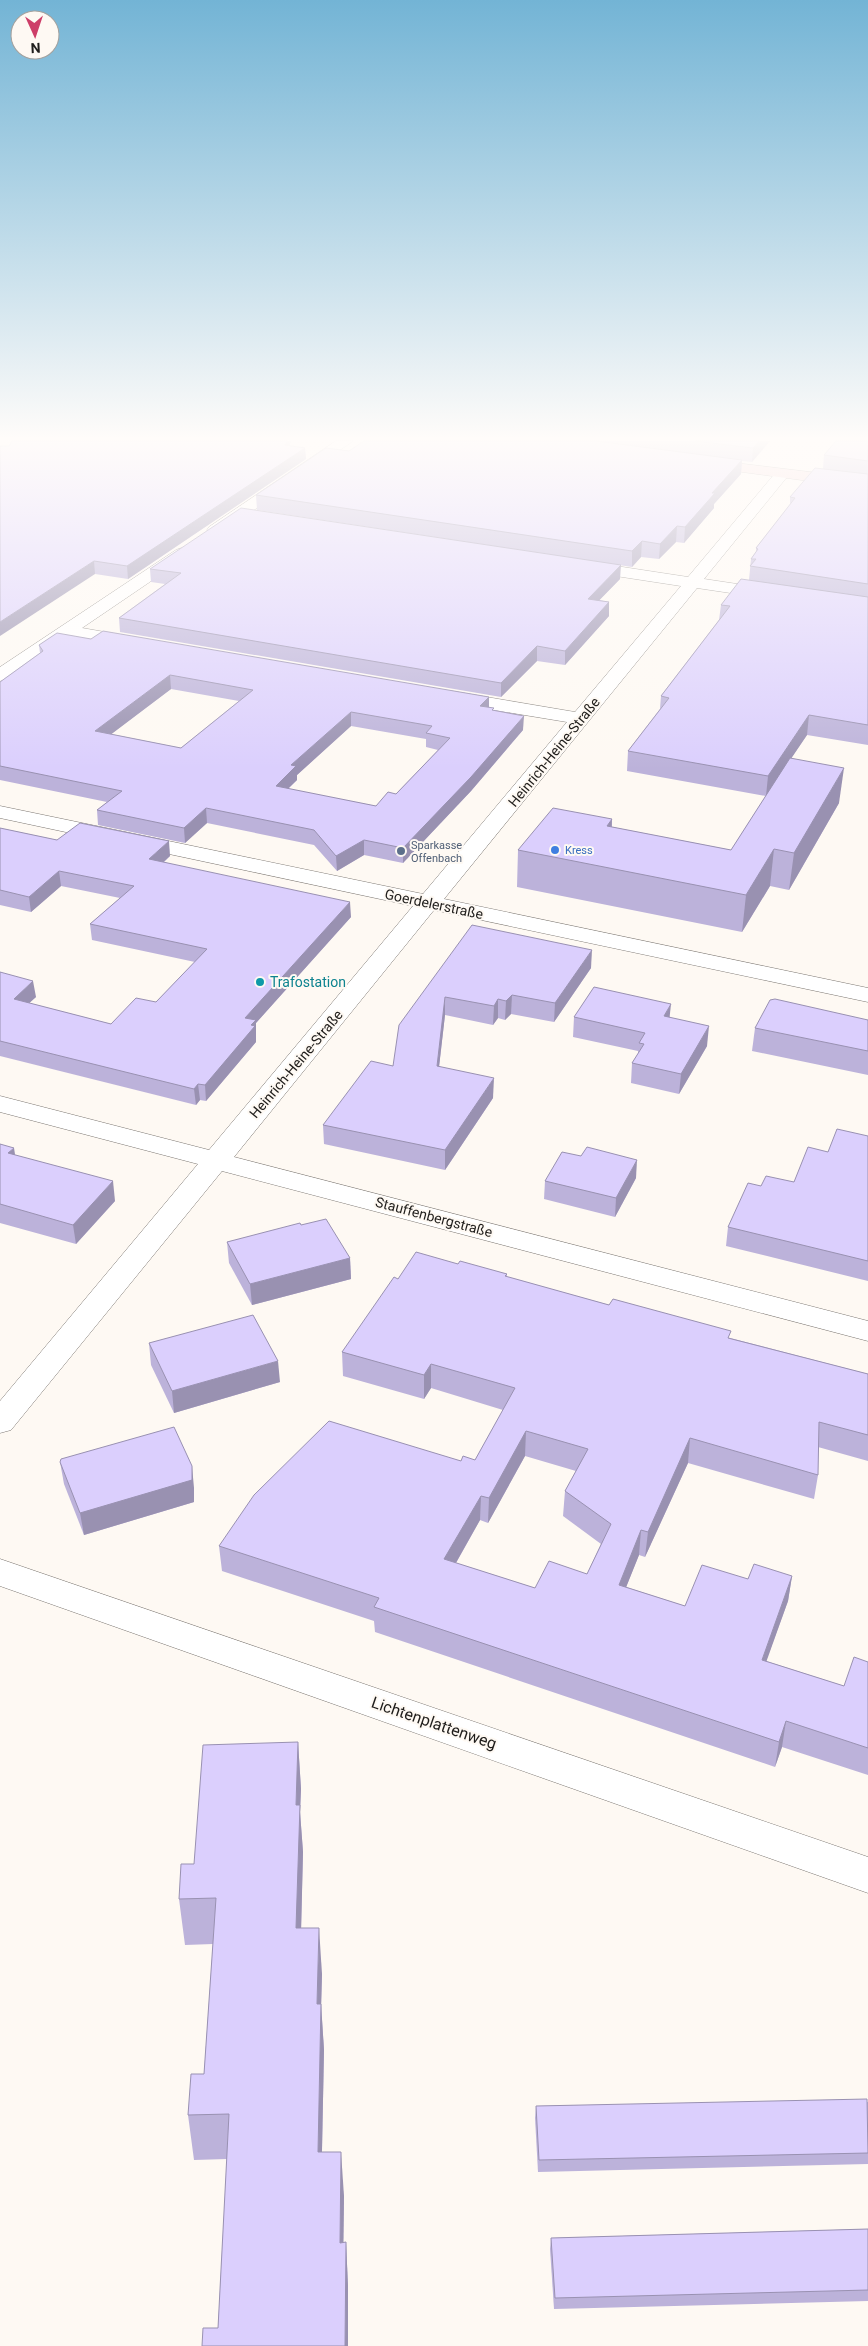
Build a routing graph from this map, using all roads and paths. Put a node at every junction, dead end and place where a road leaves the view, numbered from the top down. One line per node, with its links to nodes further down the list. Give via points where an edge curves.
1 (184, 550): 6 (street)
2 (718, 550): 4 (street, Heinrich-Heine-Straße)
3 (564, 563): 4 (street)
4 (692, 582): 5 (street); 10 (street, Heinrich-Heine-Straße)
5 (790, 597)
6 (66, 630): 7 (street); 8 (street)
7 (153, 646)
8 (0, 675)
9 (435, 694): 10 (street)
10 (580, 719): 12 (street, Heinrich-Heine-Straße)
11 (0, 812): 12 (street, Goerdelerstraße)
12 (429, 903): 13 (street, Goerdelerstraße); 15 (street, Heinrich-Heine-Straße)
13 (868, 995)
14 (0, 1104): 15 (street, Stauffenbergstraße)
15 (217, 1160): 16 (street, Stauffenbergstraße); 17 (street, Heinrich-Heine-Straße)
16 (868, 1331)
17 (0, 1422)
18 (0, 1572): 19 (street, Lichtenplattenweg)
19 (868, 1875)

